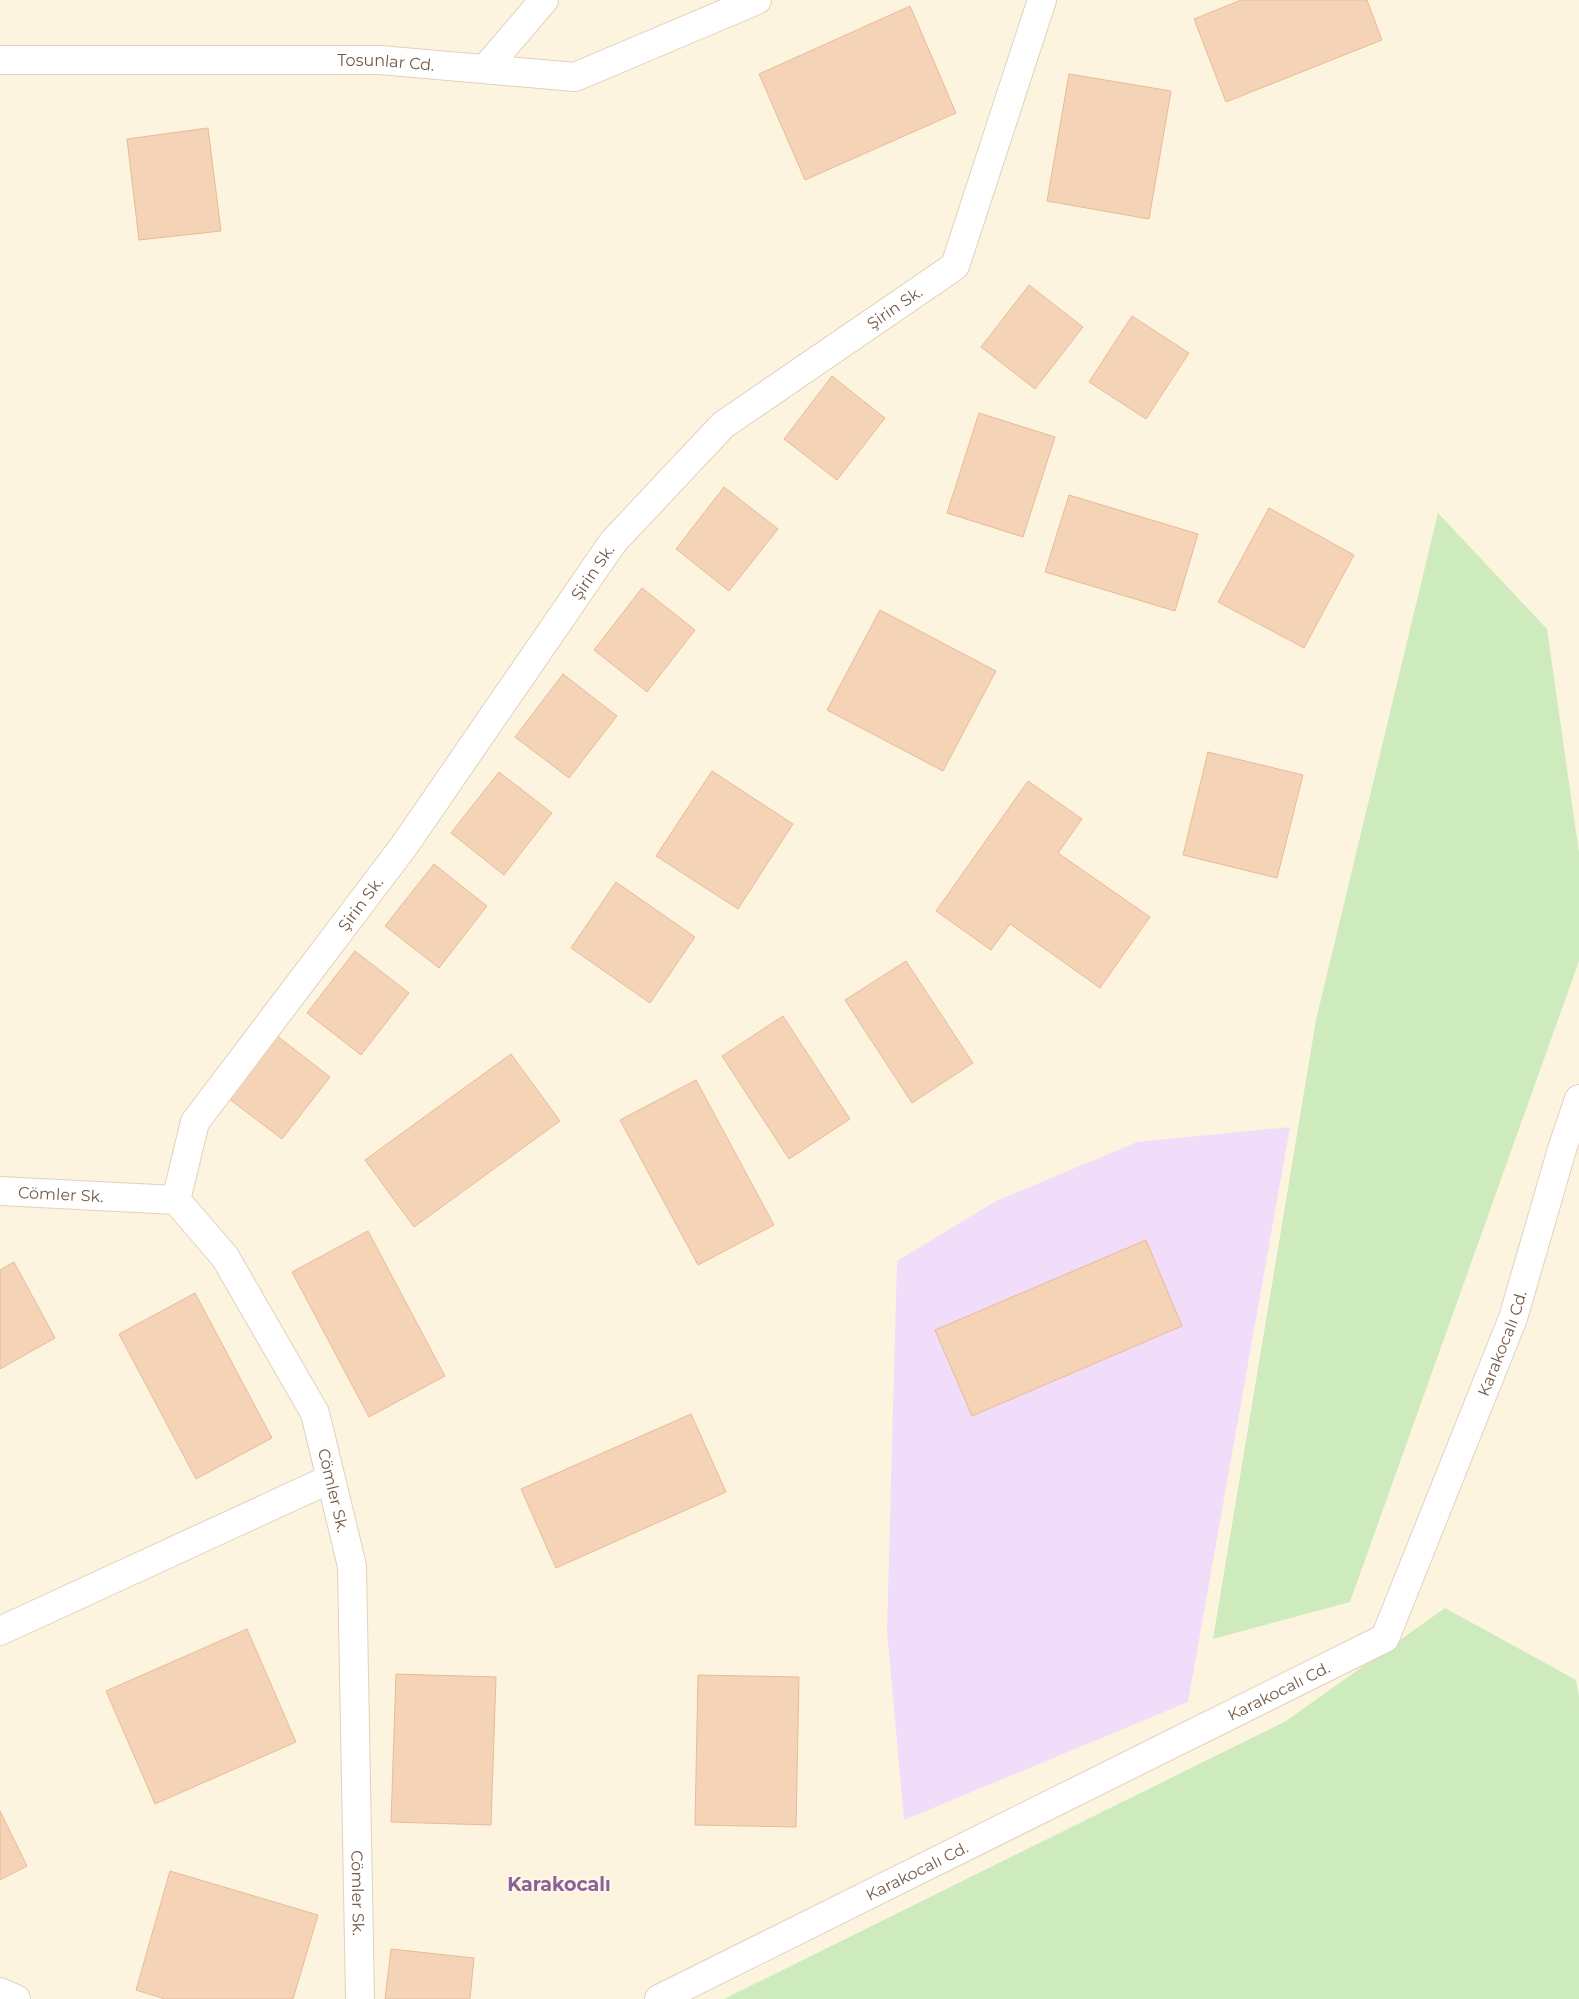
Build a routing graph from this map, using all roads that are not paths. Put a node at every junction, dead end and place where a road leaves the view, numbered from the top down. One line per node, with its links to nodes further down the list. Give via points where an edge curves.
1 (544, 0): 5 (street)
2 (757, 0): 5 (street, Tosunlar Cd., via 576,77)
3 (1042, 0): 8 (street, Şirin Sk., via 955,266 723,425 613,542 404,846 195,1122)
4 (0, 60): 5 (street, Tosunlar Cd., via 380,60)
5 (485, 70)
6 (1579, 1099): 14 (street, Karakocalı Cd., via 1513,1318 1385,1638)
7 (0, 1191): 8 (street, Cömler Sk.)
8 (176, 1200): 9 (street, Cömler Sk., via 225,1257 314,1414)
9 (330, 1479): 10 (street); 13 (street, Cömler Sk., via 352,1566)
10 (0, 1631)
11 (0, 1992): 12 (street)
12 (16, 1999)
13 (360, 1999)
14 (659, 1999)

